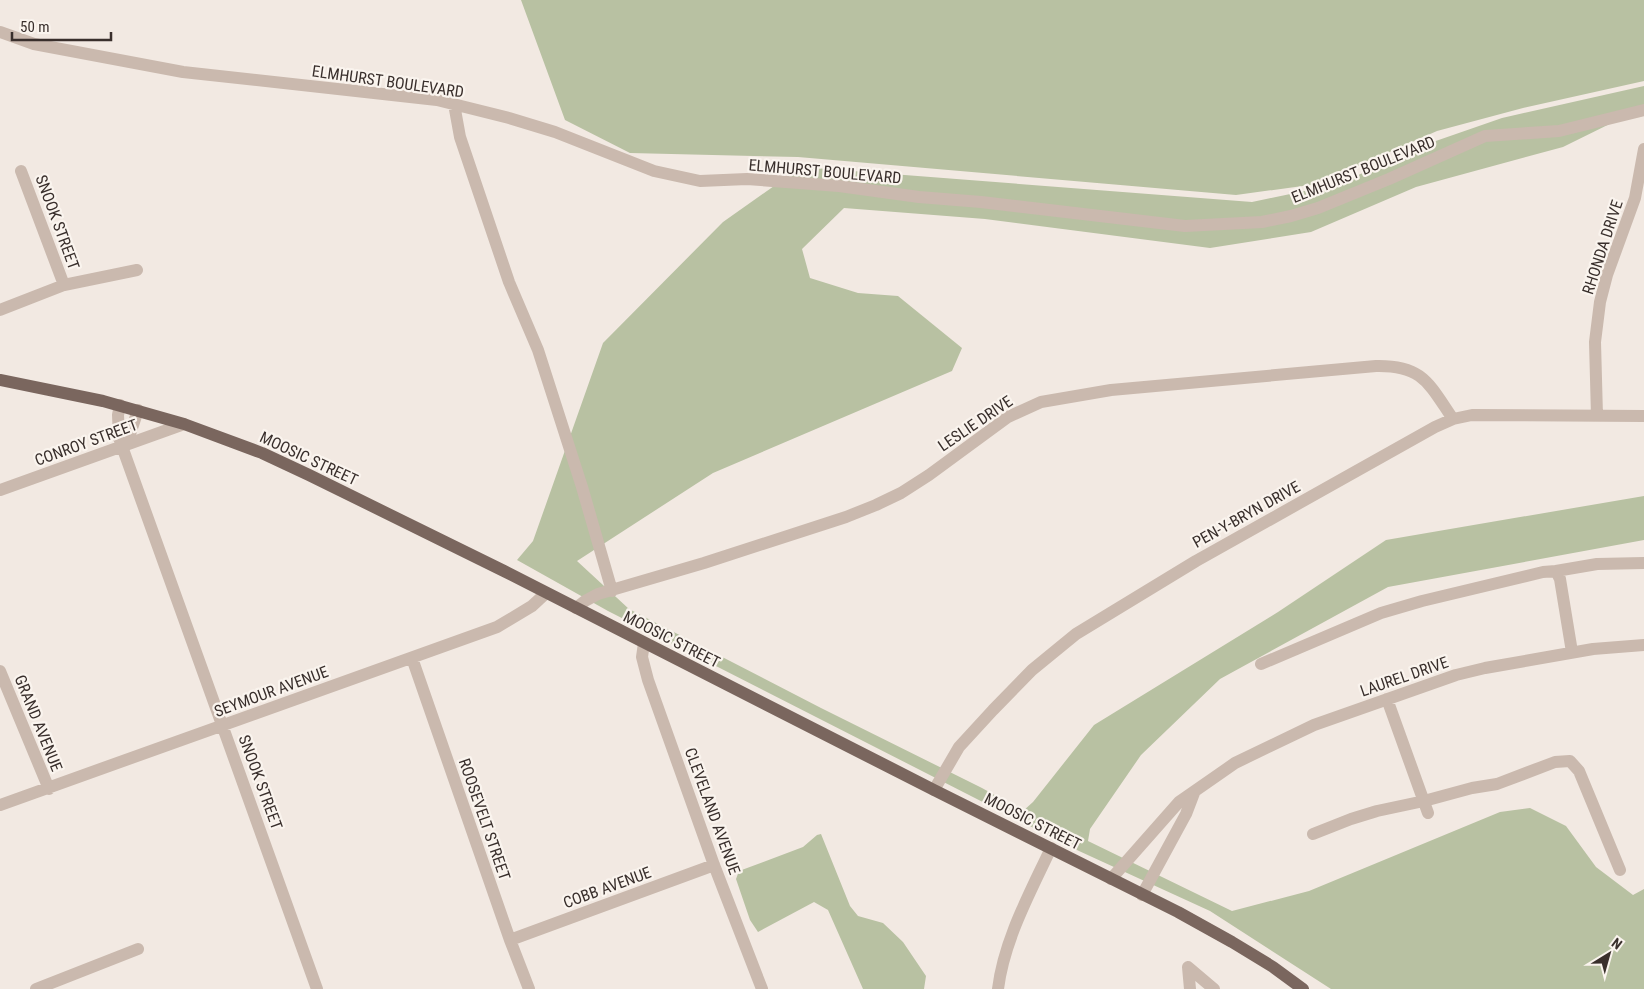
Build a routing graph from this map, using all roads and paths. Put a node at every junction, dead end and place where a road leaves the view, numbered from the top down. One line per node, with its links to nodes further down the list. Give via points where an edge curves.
1 (0, 32): 2 (street, ELMHURST BOULEVARD, via 34,44 183,72)
2 (454, 104): 3 (street, ELMHURST BOULEVARD, via 555,132 654,171 700,181 747,179 839,186 1185,226 1262,222 1291,216 1389,179 1485,136 1559,131); 20 (street, via 460,137 509,282 538,350)
3 (1644, 110)
4 (1644, 149): 12 (street, RHONDA DRIVE, via 1635,198 1606,275 1600,302 1595,342)
5 (21, 171): 7 (street, SNOOK STREET)
6 (137, 270): 7 (street)
7 (64, 285): 8 (street)
8 (0, 310)
9 (0, 380): 10 (main road, MOOSIC STREET)
10 (120, 405): 11 (main road, MOOSIC STREET); 16 (street, SNOOK STREET, via 119,438)
11 (138, 410): 15 (main road, MOOSIC STREET); 16 (street, via 129,437)
12 (1597, 416): 13 (street, PEN-Y-BRYN DRIVE); 14 (street, PEN-Y-BRYN DRIVE, via 1472,415)
13 (1644, 416)
14 (1453, 419): 20 (street, LESLIE DRIVE, via 1429,384 1412,370 1394,365 1111,390 1042,402 1008,418 929,475 876,505); 32 (street, PEN-Y-BRYN DRIVE, via 1407,441 1238,536 1076,634 1032,670 959,747)
15 (184, 424): 16 (street, CONROY STREET); 21 (main road, MOOSIC STREET, via 262,453)
16 (122, 446): 17 (street, CONROY STREET); 30 (street, SNOOK STREET)
17 (0, 490)
18 (1644, 563): 19 (street, via 1597,564)
19 (1556, 571): 25 (street); 27 (street, via 1381,613)
20 (612, 591): 22 (street, LESLIE DRIVE, via 598,594)
21 (546, 593): 22 (main road, MOOSIC STREET); 26 (street, SEYMOUR AVENUE, via 532,606 497,626)
22 (576, 608): 23 (main road, MOOSIC STREET)
23 (644, 643): 32 (main road, MOOSIC STREET); 38 (street, CLEVELAND AVENUE, via 642,657 648,680)
24 (1644, 645): 25 (street, LAUREL DRIVE)
25 (1572, 652): 29 (street, LAUREL DRIVE, via 1456,675)
26 (412, 658): 30 (street, SEYMOUR AVENUE); 42 (street, ROOSEVELT STREET)
27 (1261, 664)
28 (0, 671): 31 (street, GRAND AVENUE)
29 (1387, 699): 33 (street, LAUREL DRIVE, via 1314,724 1250,755 1210,779); 35 (street)
30 (224, 726): 31 (street, SEYMOUR AVENUE); 45 (street, SNOOK STREET)
31 (49, 789): 34 (street, SEYMOUR AVENUE)
32 (934, 790): 37 (main road, MOOSIC STREET)
33 (1194, 793): 40 (street, LAUREL DRIVE, via 1179,802); 41 (street)
34 (0, 805)
35 (1426, 807): 36 (street, via 1378,811); 39 (street, via 1472,788 1498,784 1555,762 1570,761 1579,771)
36 (1314, 834)
37 (1051, 848): 40 (main road, MOOSIC STREET); 48 (street, via 1014,928)
38 (714, 865): 42 (street, COBB AVENUE); 47 (street, CLEVELAND AVENUE)
39 (1620, 870)
40 (1111, 879): 41 (main road, MOOSIC STREET)
41 (1142, 895): 51 (main road, MOOSIC STREET, via 1232,942)
42 (510, 940): 46 (street, ROOSEVELT STREET)
43 (138, 949): 44 (street)
44 (36, 989)
45 (317, 989)
46 (530, 989)
47 (762, 989)
48 (998, 989)
49 (1190, 989): 50 (street, via 1188,967)
50 (1214, 989)
51 (1303, 989)

